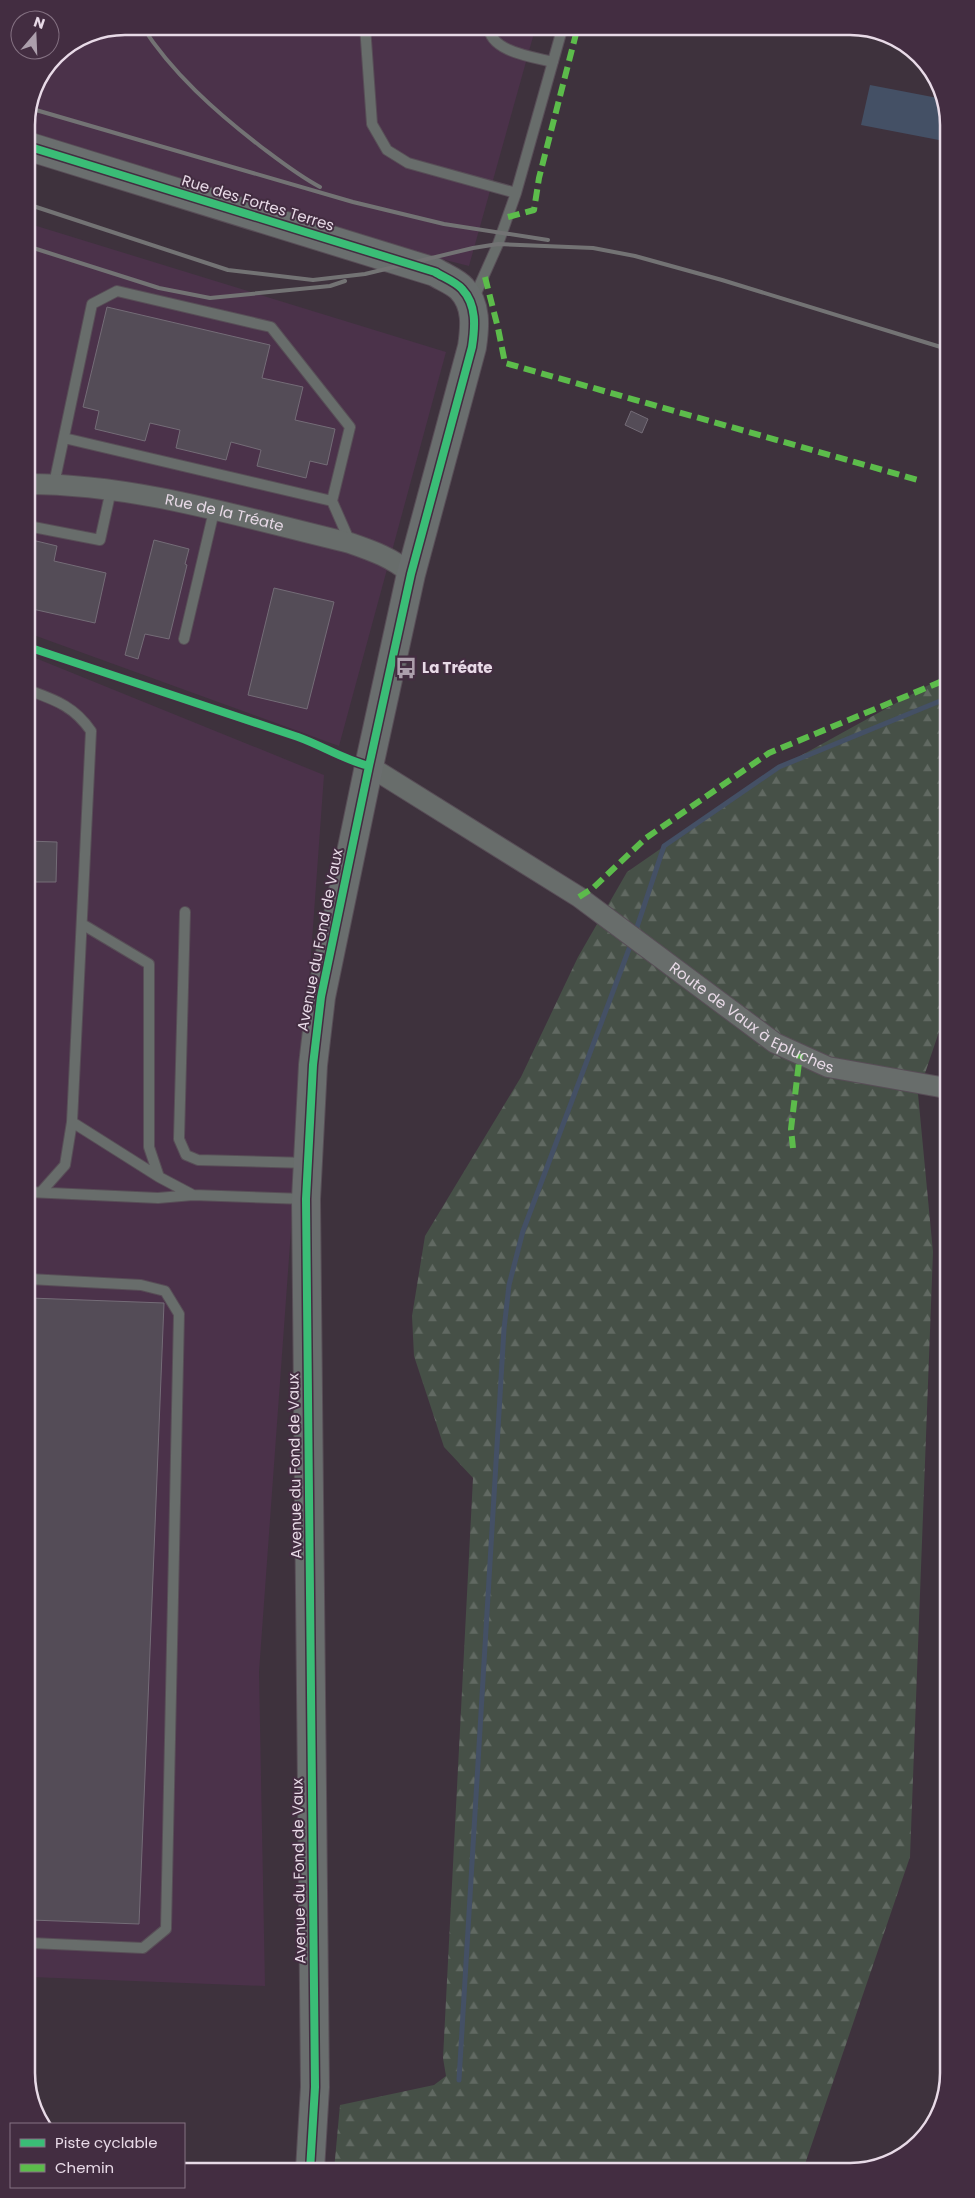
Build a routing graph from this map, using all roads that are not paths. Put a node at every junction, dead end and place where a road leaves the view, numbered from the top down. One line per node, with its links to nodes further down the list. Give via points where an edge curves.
1 (366, 35): 6 (lane, via 372,124 387,150 408,163)
2 (491, 35): 4 (lane, via 498,44 513,52)
3 (561, 35): 4 (lane)
4 (553, 62): 6 (lane)
5 (35, 149): 7 (street, Rue des Fortes Terres, via 435,272 462,289)
6 (516, 193): 7 (lane)
7 (471, 304): 16 (street, Avenue du Fond de Vaux, via 475,325 472,347)
8 (64, 438): 10 (lane); 12 (lane); 12 (lane, via 92,304 117,291 271,327 350,427)
9 (35, 484): 10 (street, Rue de la Tréate)
10 (54, 484): 11 (street, Rue de la Tréate)
11 (111, 490): 13 (street, Rue de la Tréate, via 145,494); 14 (lane, via 100,540)
12 (332, 501): 15 (lane)
13 (214, 511): 15 (street, Rue de la Tréate); 17 (lane)
14 (35, 527)
15 (350, 543): 16 (street, Rue de la Tréate, via 379,553)
16 (411, 574): 19 (street, Avenue du Fond de Vaux)
17 (184, 639)
18 (35, 693): 21 (lane, via 61,703 81,717 91,731)
19 (368, 766): 22 (street, Route de Vaux à Epluches, via 580,898 775,1043 828,1067); 24 (street, Avenue du Fond de Vaux, via 321,997 313,1065)
20 (185, 912): 24 (lane, via 179,1139 186,1155 198,1160)
21 (82, 924): 23 (lane); 25 (lane, via 149,964 148,1146)
22 (940, 1087)
23 (72, 1122): 25 (lane); 27 (lane, via 65,1165)
24 (308, 1163): 29 (street, Avenue du Fond de Vaux)
25 (159, 1176): 28 (lane)
26 (35, 1192): 27 (lane)
27 (41, 1192): 28 (lane, via 158,1198)
28 (193, 1194): 29 (lane)
29 (306, 1199): 32 (street, Avenue du Fond de Vaux, via 315,2077)
30 (35, 1279): 31 (lane, via 141,1285 165,1291 179,1314 166,1929 142,1948)
31 (35, 1943)
32 (310, 2163)

